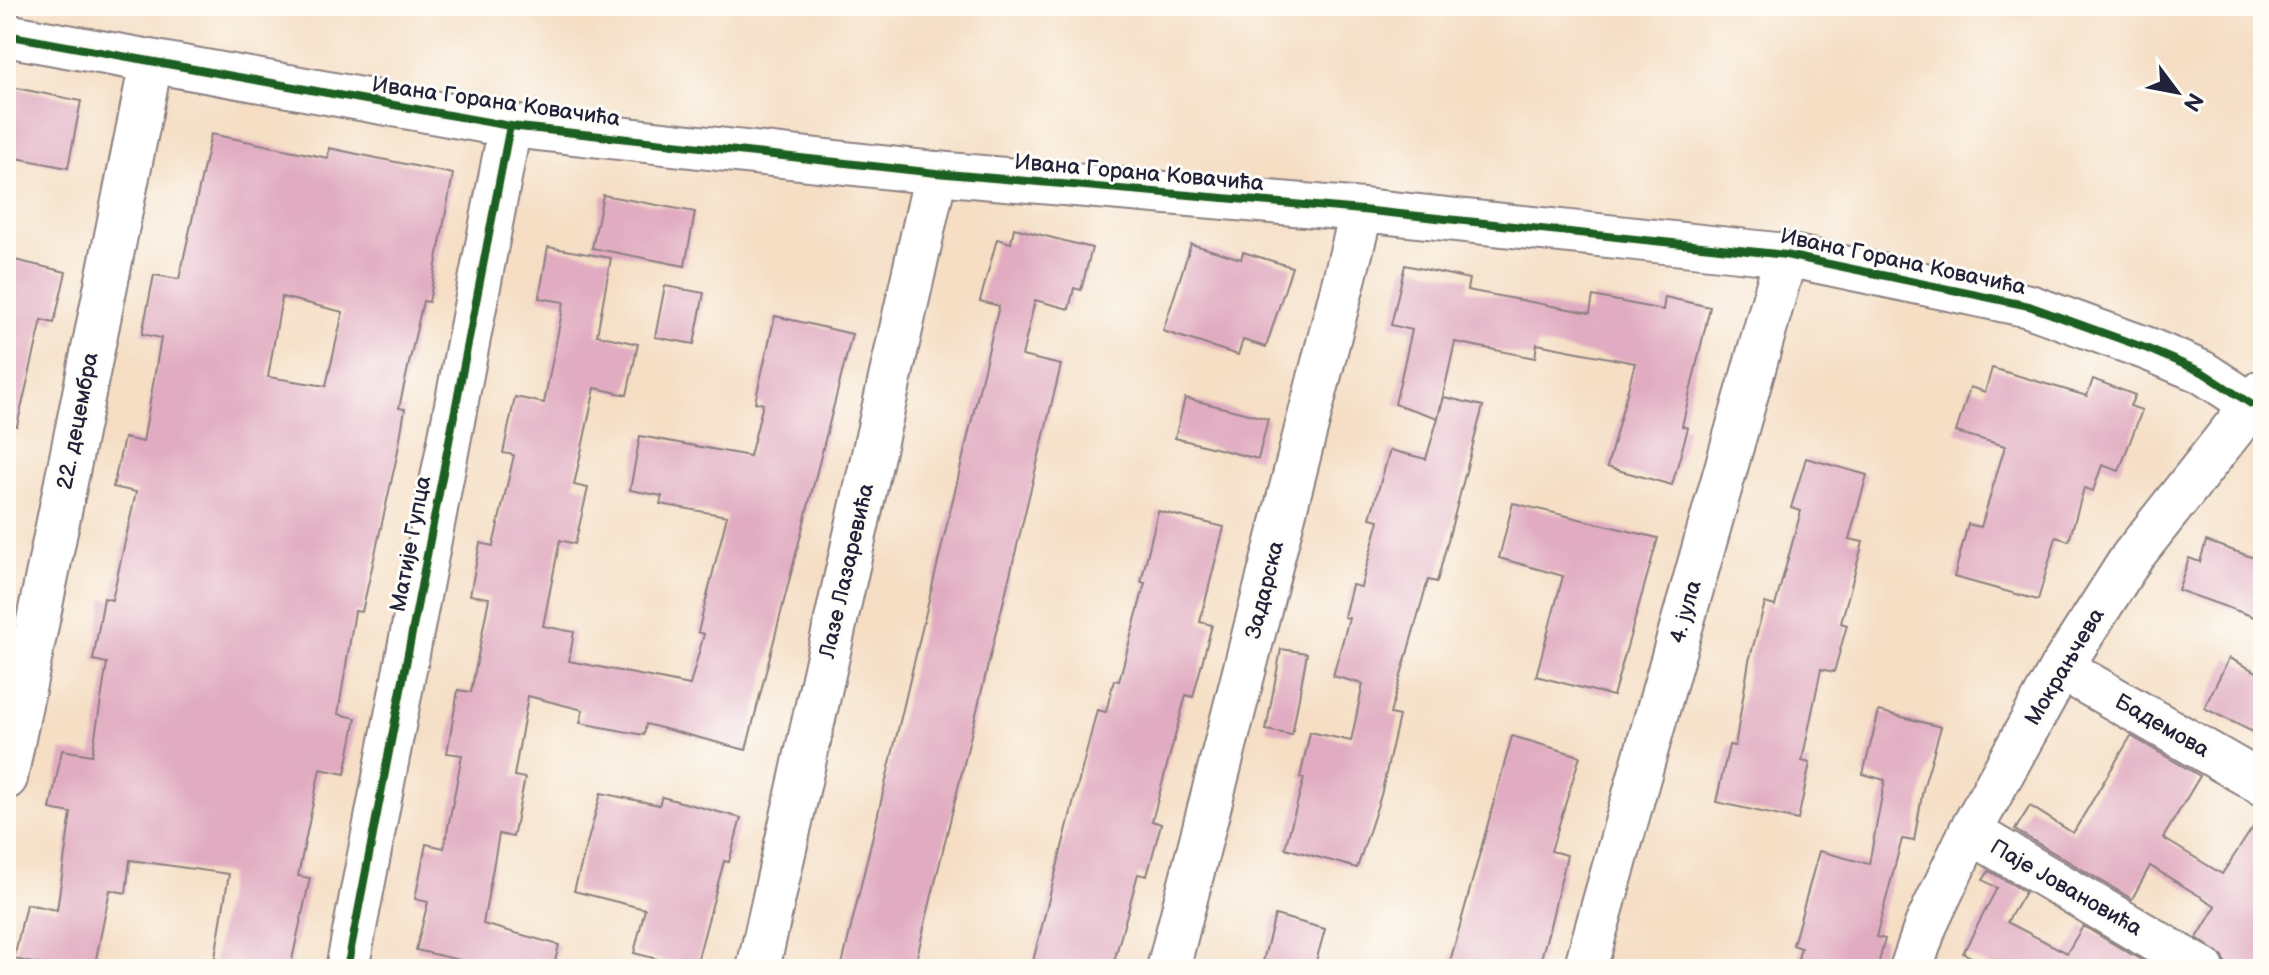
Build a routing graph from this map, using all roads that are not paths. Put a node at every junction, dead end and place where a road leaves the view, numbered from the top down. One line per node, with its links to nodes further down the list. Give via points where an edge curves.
1 (6, 35): 2 (street, Ивана Горана Ковачића)
2 (151, 63): 3 (street, Ивана Горана Ковачића); 9 (street, 22. децембра)
3 (510, 126): 4 (street, Ивана Горана Ковачића); 12 (street, Матије Гупца)
4 (936, 173): 5 (street, Ивана Горана Ковачића); 13 (street, Лазе Лазаревића)
5 (1362, 210): 6 (street, Ивана Горана Ковачића); 14 (street, Задарска)
6 (1786, 255): 7 (street, Ивана Горана Ковачића, via 2029,306 2148,349); 15 (street, 4. јула)
7 (2257, 397): 8 (street, Мокрањчева, via 2132,557)
8 (2061, 668): 10 (street, Бадемова); 11 (street, Мокрањчева)
9 (6, 778)
10 (2263, 784)
11 (1970, 832): 16 (street, Мокрањчева); 17 (street, Паје Јовановића)
12 (347, 969)
13 (758, 969)
14 (1168, 969)
15 (1585, 969)
16 (1911, 969)
17 (2203, 969)

